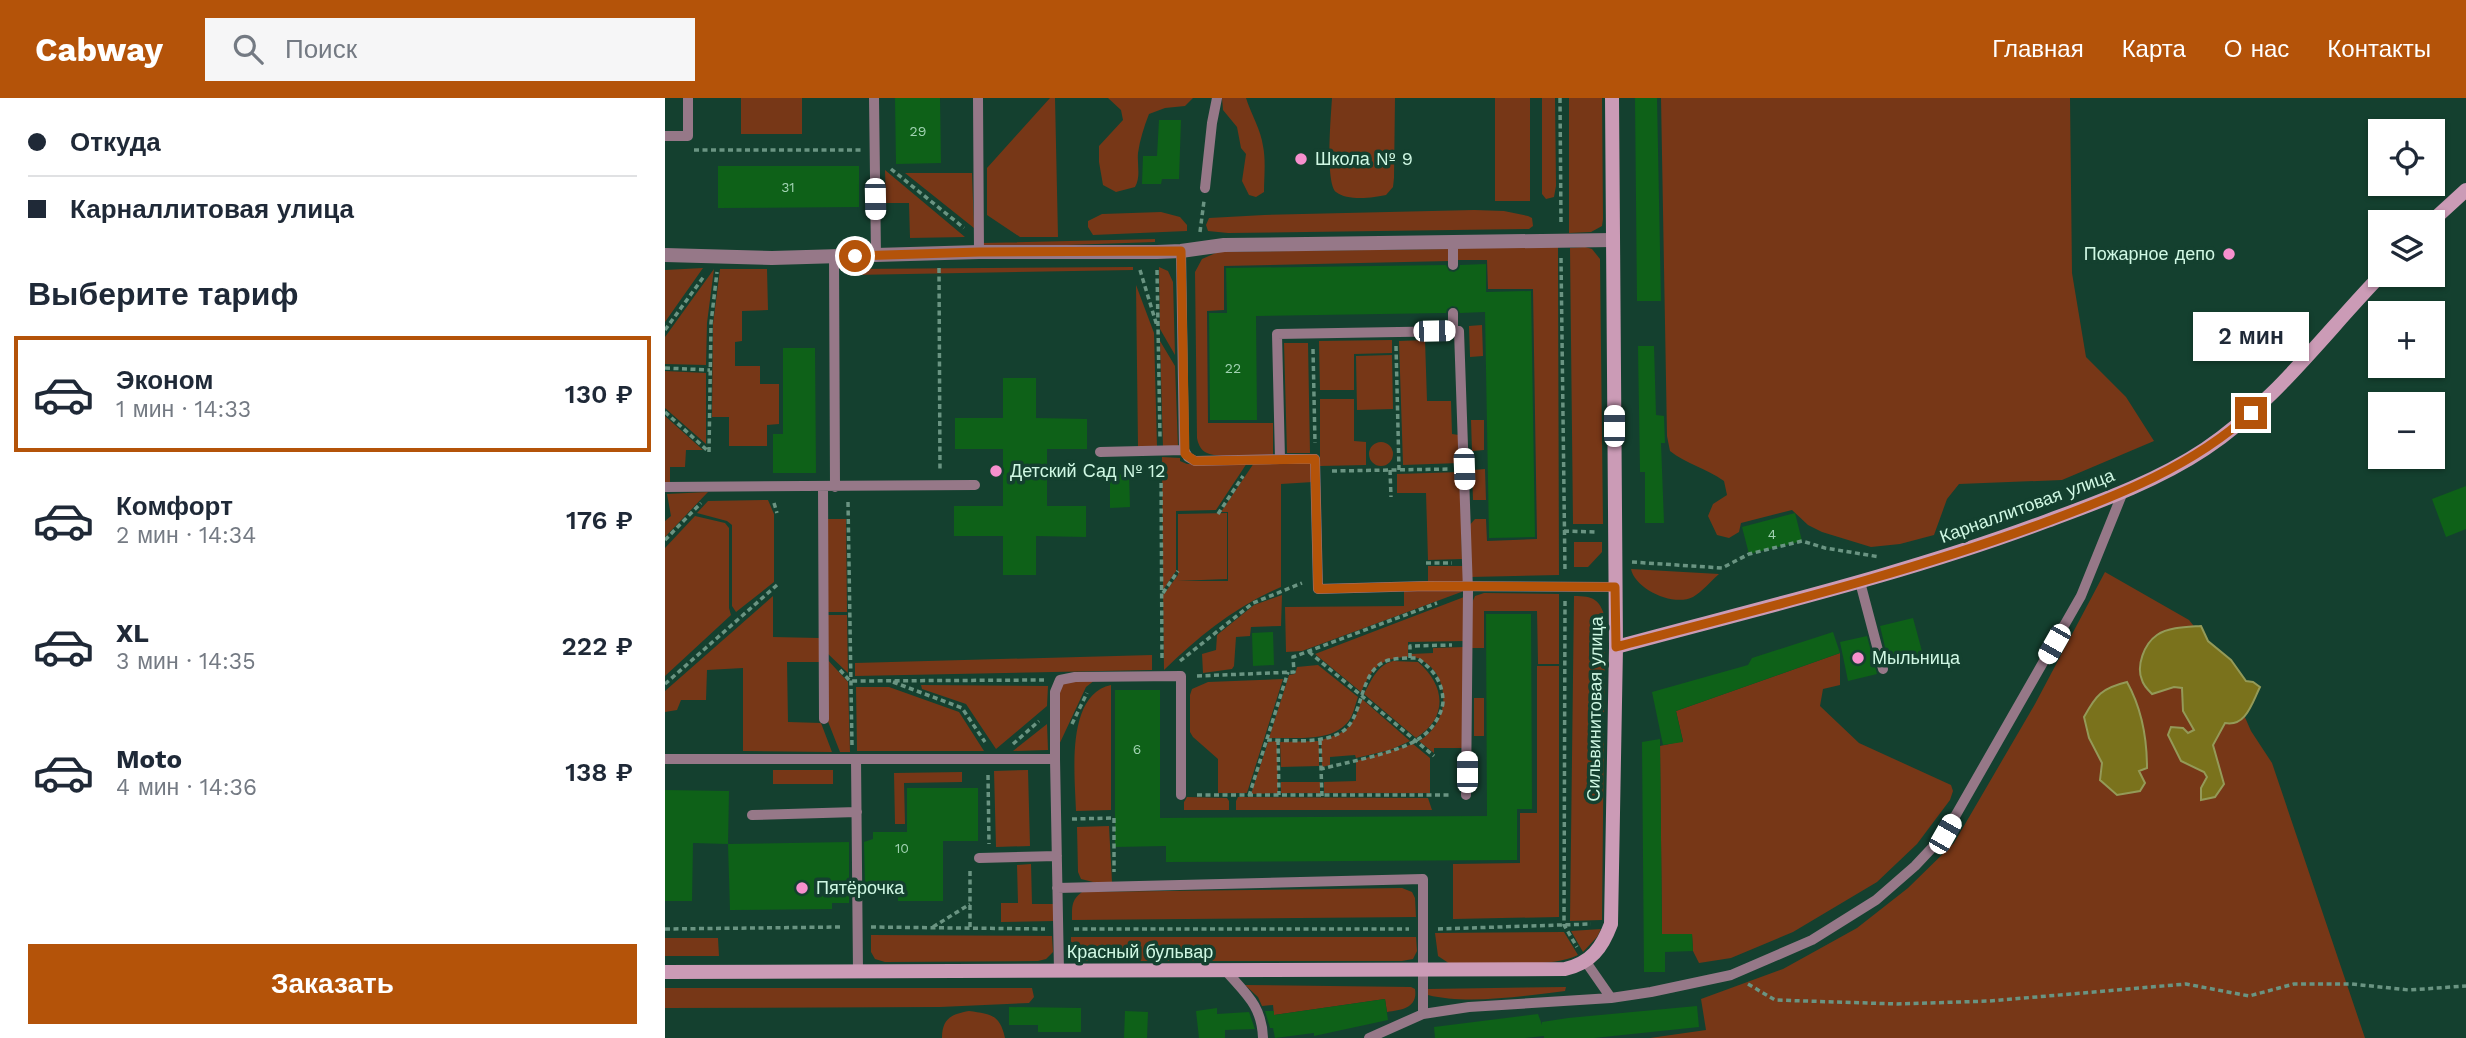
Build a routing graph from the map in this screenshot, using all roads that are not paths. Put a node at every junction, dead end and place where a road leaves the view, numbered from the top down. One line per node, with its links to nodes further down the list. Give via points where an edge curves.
1 (688, 98): 6 (lane, via 688,136)
2 (874, 98): 14 (lane)
3 (978, 98): 12 (lane)
4 (1217, 98): 7 (lane)
5 (1612, 98): 10 (street, Сильвинитовая улица)
6 (665, 136)
7 (1205, 188)
8 (2466, 190): 9 (street)
9 (2444, 210)
10 (1613, 240): 11 (street); 30 (street, Сильвинитовая улица)
11 (1453, 242): 16 (street, via 1224,246); 17 (lane)
12 (979, 247): 14 (street); 16 (street)
13 (665, 255): 15 (street)
14 (876, 256): 15 (street)
15 (834, 257): 25 (lane)
16 (1181, 258): 21 (lane)
17 (1453, 265)
18 (2370, 287): 28 (street, Карналлитовая улица, via 2238,425 2182,463)
19 (1453, 313): 20 (lane)
20 (1454, 331): 23 (lane, via 1277,334); 31 (lane, via 1459,331)
21 (1184, 450): 22 (lane); 23 (lane, via 1195,461)
22 (1100, 452)
23 (1280, 459): 31 (lane, via 1315,459 1318,589)
24 (975, 485): 25 (lane)
25 (835, 486): 27 (lane)
26 (665, 487): 27 (lane)
27 (823, 487): 34 (lane)
28 (2123, 492): 29 (street, Карналлитовая улица, via 2017,533); 51 (lane, via 2081,596 1945,834 1915,866 1876,900 1812,940 1731,975)
29 (1860, 582): 32 (street, Карналлитовая улица); 33 (lane)
30 (1615, 587): 31 (lane); 32 (street, Сильвинитовая улица)
31 (1468, 588): 39 (lane)
32 (1616, 647): 45 (street, Сильвинитовая улица, via 1611,924 1604,942)
33 (1883, 669)
34 (824, 719)
35 (665, 759): 36 (lane)
36 (854, 759): 37 (lane); 40 (lane)
37 (1055, 759): 38 (lane, via 1055,692 1060,680 1181,676); 42 (lane)
38 (1181, 795)
39 (1466, 795)
40 (857, 812): 41 (lane); 50 (lane)
41 (752, 815)
42 (1057, 856): 43 (lane); 44 (lane)
43 (985, 858)
44 (1057, 888): 46 (lane, via 1423,879); 47 (lane)
45 (1586, 962): 46 (street, Красный бульвар, via 1565,969); 51 (lane)
46 (1423, 970): 48 (street, Красный бульвар); 52 (lane)
47 (1059, 971): 48 (street, Красный бульвар); 50 (street, Красный бульвар)
48 (1226, 971): 53 (lane, via 1258,1007)
49 (665, 972): 50 (street, Красный бульвар)
50 (858, 972)
51 (1611, 998): 52 (lane)
52 (1423, 1014): 54 (lane)
53 (1263, 1038)
54 (1369, 1038)

